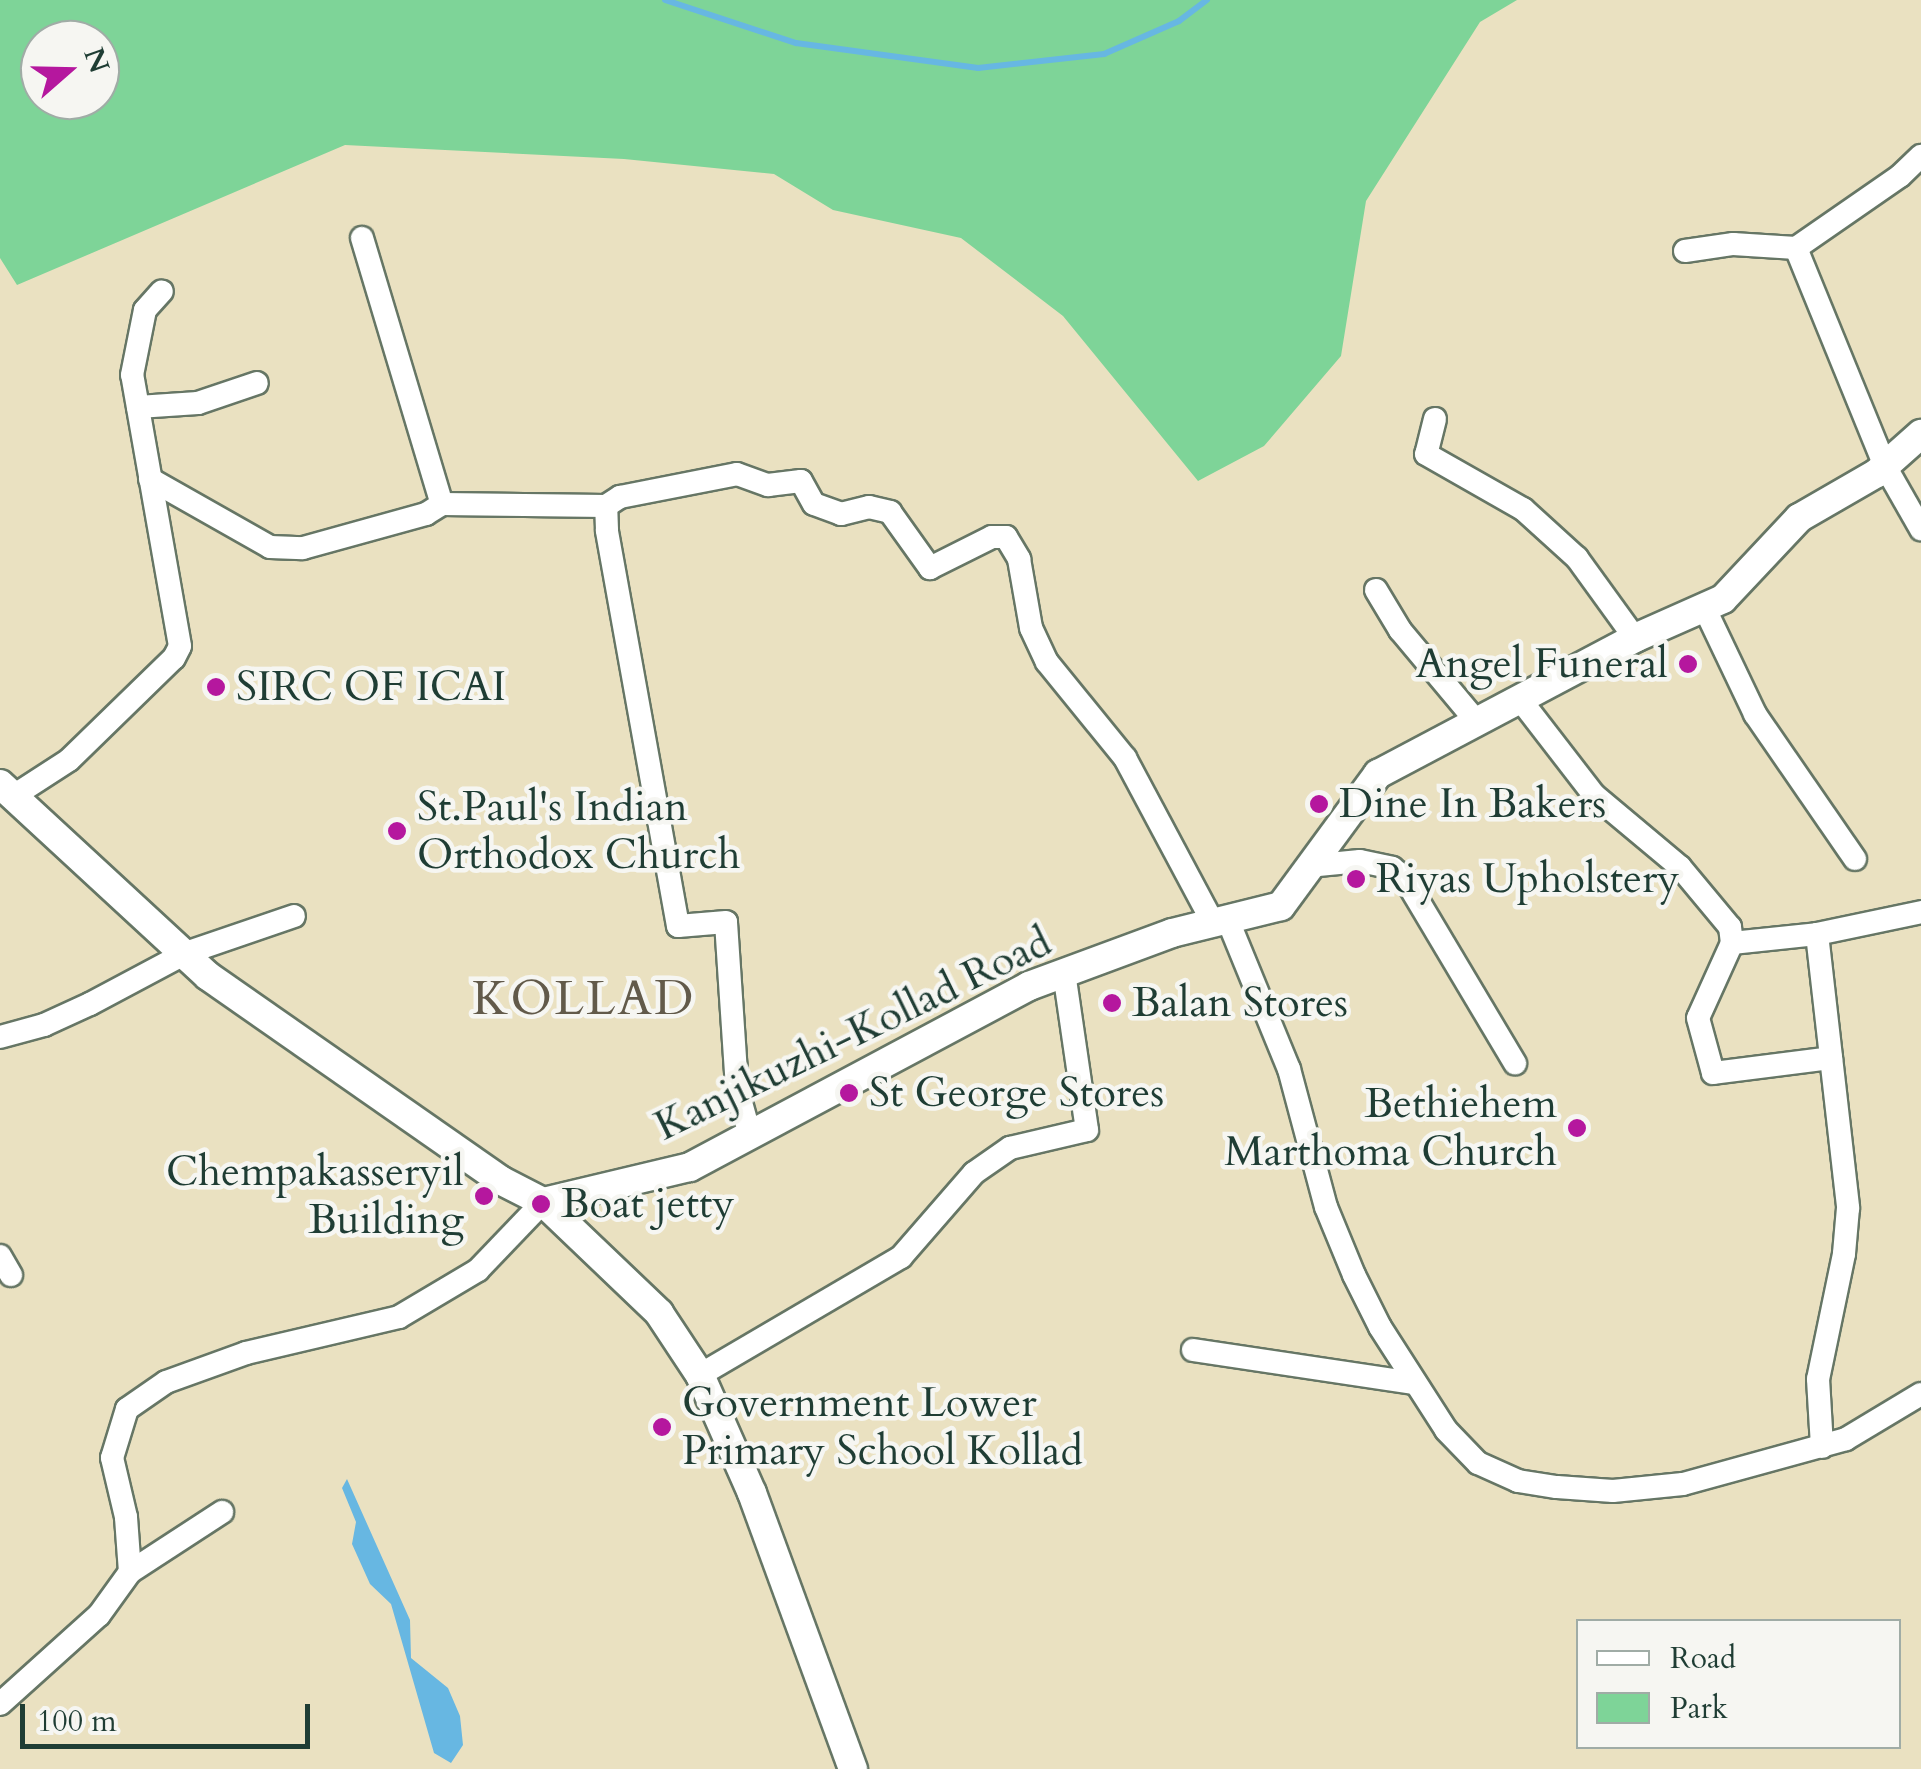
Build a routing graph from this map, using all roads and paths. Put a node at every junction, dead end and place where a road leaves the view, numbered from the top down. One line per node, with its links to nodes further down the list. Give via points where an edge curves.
1 (1921, 156): 3 (street)
2 (362, 238): 12 (street)
3 (1796, 248): 4 (street, via 1733,244); 10 (street)
4 (1685, 251)
5 (162, 291): 7 (street, via 145,310 137,343 132,375)
6 (257, 383): 7 (street, via 198,403)
7 (138, 406): 11 (street)
8 (1435, 419): 17 (street, via 1426,454 1523,509 1577,558)
9 (1921, 434): 10 (main road, Kanjikuzhi-Kollad Road)
10 (1884, 466): 14 (street); 16 (main road, Kanjikuzhi-Kollad Road, via 1799,518 1723,599)
11 (150, 480): 12 (street, via 270,547 302,548); 20 (street, via 180,646 69,760)
12 (442, 504): 13 (street)
13 (606, 506): 25 (street, via 737,474 768,485 801,481 814,504 841,514 880,507 899,521 930,568 992,537 1006,537 1042,652 1125,758); 33 (street, via 678,926 726,922 737,1088)
14 (1921, 530)
15 (1376, 590): 19 (street, via 1400,630)
16 (1704, 607): 17 (main road, Kanjikuzhi-Kollad Road); 21 (street, via 1755,714)
17 (1635, 638): 18 (main road, Kanjikuzhi-Kollad Road)
18 (1519, 698): 19 (main road, Kanjikuzhi-Kollad Road); 27 (street, via 1594,794 1712,902)
19 (1476, 721): 22 (main road, Kanjikuzhi-Kollad Road, via 1378,774)
20 (7, 790): 28 (main road)
21 (1855, 859)
22 (1308, 866): 25 (main road, Kanjikuzhi-Kollad Road, via 1281,906); 32 (street, via 1360,861 1404,877)
23 (1921, 912): 26 (street)
24 (294, 916): 28 (street)
25 (1220, 919): 29 (main road, Kanjikuzhi-Kollad Road); 37 (street, via 1289,1069 1340,1241)
26 (1817, 934): 27 (street); 31 (street)
27 (1732, 943): 31 (street, via 1698,1018 1713,1073)
28 (186, 953): 30 (street, via 90,1004); 34 (main road, via 208,976 500,1180)
29 (1064, 973): 33 (main road, Kanjikuzhi-Kollad Road); 36 (street, via 1086,1130 1010,1148 974,1173 902,1258)
30 (0, 1037)
31 (1831, 1058): 39 (street, via 1848,1208 1818,1378)
32 (1514, 1064)
33 (750, 1135): 34 (main road, Kanjikuzhi-Kollad Road, via 690,1168)
34 (543, 1202): 36 (main road, via 659,1313); 41 (street, via 478,1270 398,1318 246,1353 166,1382 126,1409 112,1458)
35 (1194, 1350): 37 (street)
36 (700, 1375): 43 (main road, via 752,1494)
37 (1414, 1383): 39 (street, via 1478,1463 1518,1481 1613,1491 1682,1484)
38 (1921, 1394): 39 (street)
39 (1822, 1447)
40 (222, 1512): 41 (street)
41 (130, 1572): 42 (street, via 98,1615)
42 (0, 1704)
43 (853, 1769)

